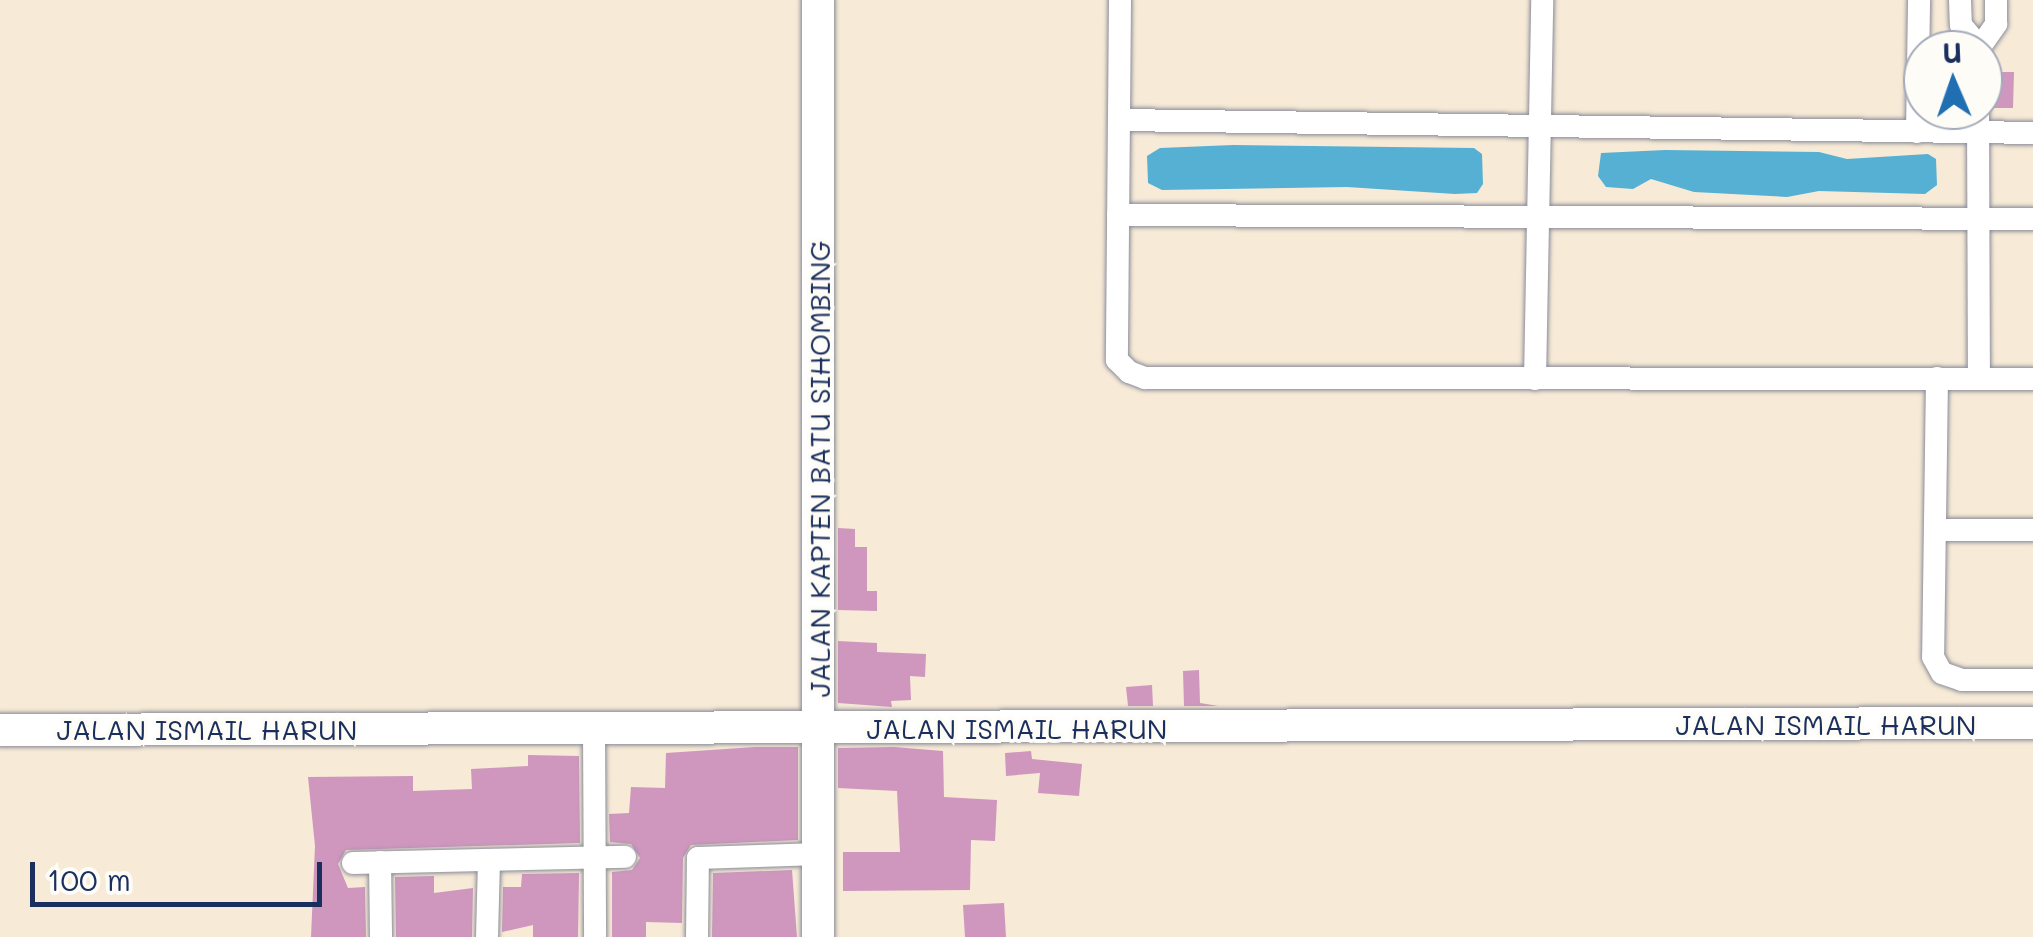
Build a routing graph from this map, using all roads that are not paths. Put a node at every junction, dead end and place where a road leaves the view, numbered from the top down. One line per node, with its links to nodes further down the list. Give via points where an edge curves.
1 (818, 0): 29 (street, JALAN KAPTEN BATU SIHOMBING)
2 (1120, 0): 9 (street)
3 (1542, 0): 10 (street)
4 (1918, 0): 14 (street)
5 (1960, 0): 7 (street)
6 (1996, 0): 8 (street)
7 (1965, 30)
8 (1991, 30)
9 (1119, 120): 10 (street); 16 (street)
10 (1540, 126): 14 (street); 17 (street)
11 (2003, 126): 15 (street)
12 (1929, 130): 14 (street)
13 (1978, 130): 18 (street)
14 (1918, 132)
15 (2033, 133)
16 (1118, 215): 17 (street); 20 (street, via 1117,360 1129,372 1145,378)
17 (1538, 217): 18 (street); 20 (street)
18 (1978, 218): 19 (street); 22 (street)
19 (2033, 220)
20 (1535, 378): 21 (street)
21 (1938, 378): 22 (street); 24 (street)
22 (1979, 378): 23 (street)
23 (2033, 379)
24 (1936, 530): 25 (street); 26 (street, via 1934,658 1942,673 1962,680)
25 (2033, 530)
26 (2033, 680)
27 (2033, 723): 29 (street, JALAN ISMAIL HARUN)
28 (594, 729): 29 (street, JALAN ISMAIL HARUN); 30 (street, JALAN ISMAIL HARUN); 32 (street)
29 (820, 729): 31 (street, JALAN KAPTEN BATU SIHOMBING)
30 (0, 730)
31 (819, 854): 40 (street, via 698,858); 41 (street, JALAN KAPTEN BATU SIHOMBING)
32 (596, 857): 33 (street); 34 (street); 39 (street)
33 (626, 857)
34 (489, 860): 35 (street); 38 (street)
35 (380, 862): 36 (street); 37 (street)
36 (353, 863)
37 (381, 937)
38 (487, 937)
39 (594, 937)
40 (697, 937)
41 (818, 937)

